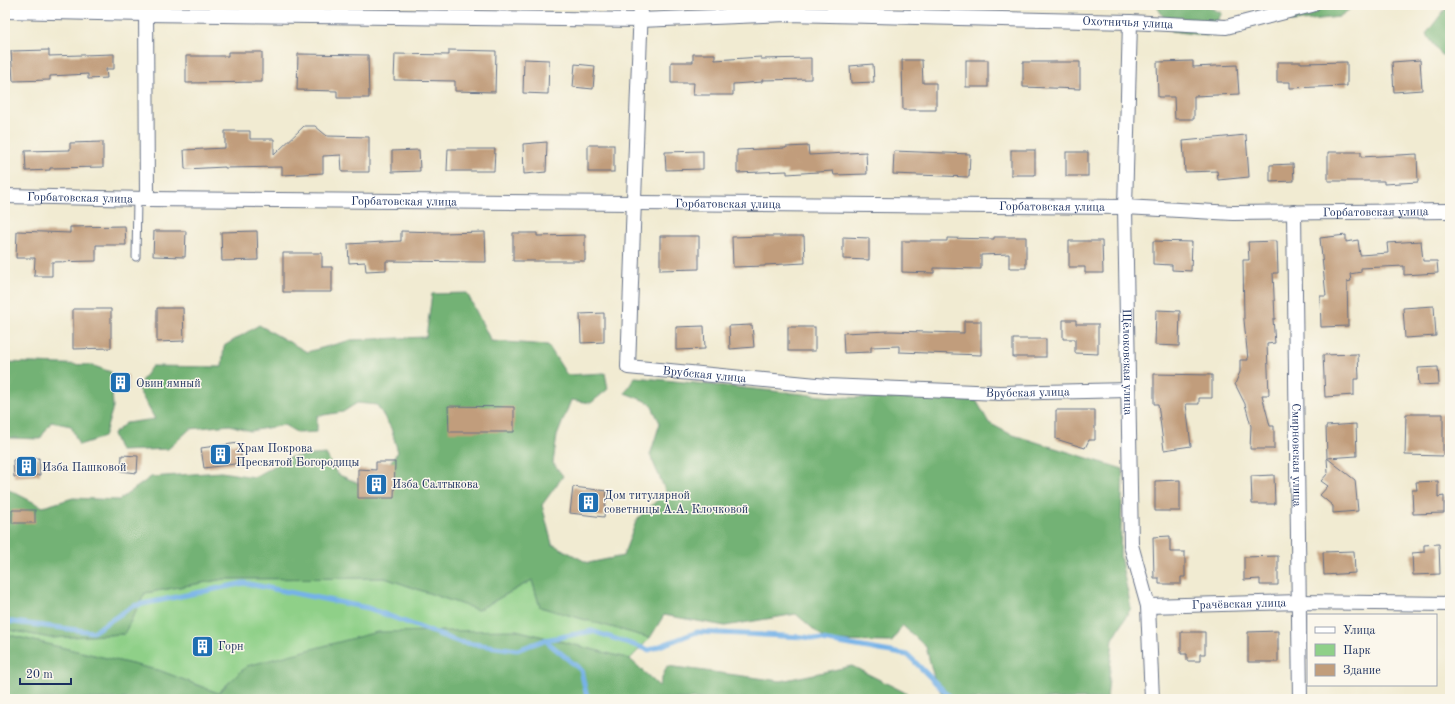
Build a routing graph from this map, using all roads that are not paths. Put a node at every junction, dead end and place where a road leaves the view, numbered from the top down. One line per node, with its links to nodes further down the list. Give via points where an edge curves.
1 (641, 5): 5 (street, Врубская улица)
2 (1312, 5): 6 (street, Охотничья улица, via 1226,27)
3 (146, 10): 4 (street, Охотничья улица); 5 (street, Охотничья улица); 8 (street)
4 (5, 11)
5 (640, 20): 6 (street, Охотничья улица, via 787,14); 9 (street, Врубская улица)
6 (1130, 22): 10 (street, Щёлоковская улица)
7 (5, 196): 8 (street, Горбатовская улица)
8 (142, 199): 9 (street, Горбатовская улица); 13 (lane)
9 (634, 203): 10 (street, Горбатовская улица); 14 (street, Врубская улица, via 628,367 827,386 999,393)
10 (1125, 207): 12 (street, Горбатовская улица, via 1233,213); 14 (street, Щёлоковская улица)
11 (1450, 211): 12 (street, Горбатовская улица)
12 (1294, 212): 15 (street, Смирновская улица)
13 (136, 257)
14 (1128, 390): 17 (street, Щёлоковская улица, via 1131,545)
15 (1299, 602): 16 (street, Грачёвская улица); 17 (street, Грачёвская улица); 19 (street, Смирновская улица)
16 (1450, 604)
17 (1148, 606): 18 (street, Щёлоковская улица)
18 (1152, 699)
19 (1300, 699)

